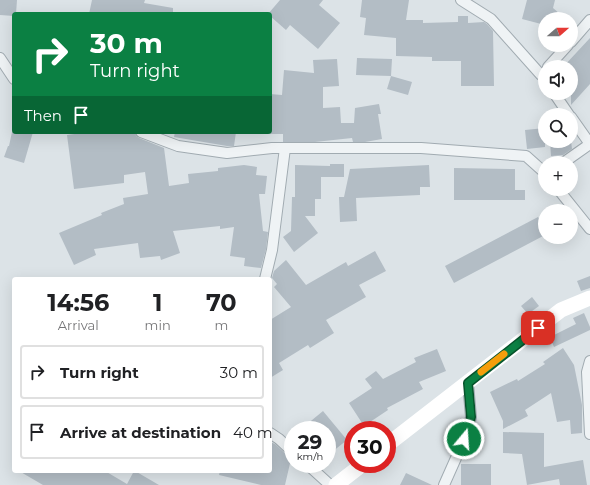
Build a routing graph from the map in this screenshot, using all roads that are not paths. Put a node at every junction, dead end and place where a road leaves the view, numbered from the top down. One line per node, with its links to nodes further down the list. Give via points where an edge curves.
1 (461, 0): 7 (street, via 491,20)
2 (590, 20): 3 (street)
3 (578, 34)
4 (562, 52): 6 (street)
5 (0, 58): 8 (street)
6 (554, 60)
7 (538, 70)
8 (12, 76)
9 (578, 127): 11 (street)
10 (146, 134): 12 (street, via 178,146 227,153)
11 (590, 144): 13 (street)
12 (285, 148): 14 (street, via 420,148 526,156); 17 (street, via 272,250)
13 (573, 156)
14 (538, 167)
15 (564, 196): 16 (street)
16 (590, 229)
17 (265, 277)
18 (590, 298): 20 (street, via 561,310)
19 (590, 361): 22 (street, via 587,372)
20 (468, 383): 23 (street); 29 (street, via 471,417 468,431)
21 (272, 434): 24 (street)
22 (590, 434)
23 (396, 438)
24 (284, 444)
25 (317, 473): 27 (street)
26 (351, 473): 28 (street)
27 (330, 485)
28 (336, 485)
29 (444, 485)

